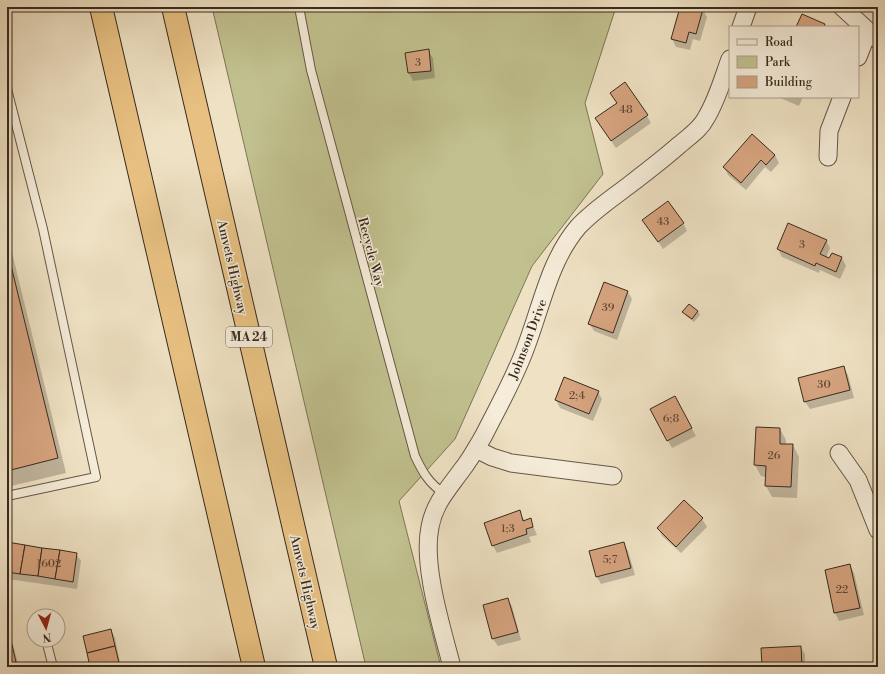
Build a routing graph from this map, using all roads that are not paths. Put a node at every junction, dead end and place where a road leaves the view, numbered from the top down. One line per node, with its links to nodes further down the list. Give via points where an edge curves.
1 (101, 7): 21 (highway)
2 (172, 7): 22 (highway, Amvets Highway / MA 24)
3 (299, 7): 16 (lane, Recycle Way, via 311,70 415,456 427,479)
4 (748, 7): 6 (street)
5 (842, 7): 7 (street)
6 (741, 26)
7 (873, 36): 8 (street)
8 (859, 56)
9 (729, 61): 13 (street, Johnson Drive, via 715,99 699,128 602,205 566,243 554,266 521,361)
10 (7, 89): 17 (lane, via 42,229 96,477)
11 (842, 98): 12 (street, via 829,131)
12 (828, 158)
13 (476, 449): 15 (street, via 492,458 511,463); 16 (street, Johnson Drive)
14 (839, 454): 18 (street, via 858,480)
15 (612, 476)
16 (444, 493): 23 (street, Johnson Drive, via 433,515 428,555)
17 (7, 496)
18 (878, 530)
19 (48, 648): 20 (lane)
20 (53, 667)
21 (254, 667)
22 (326, 667)
23 (452, 667)

